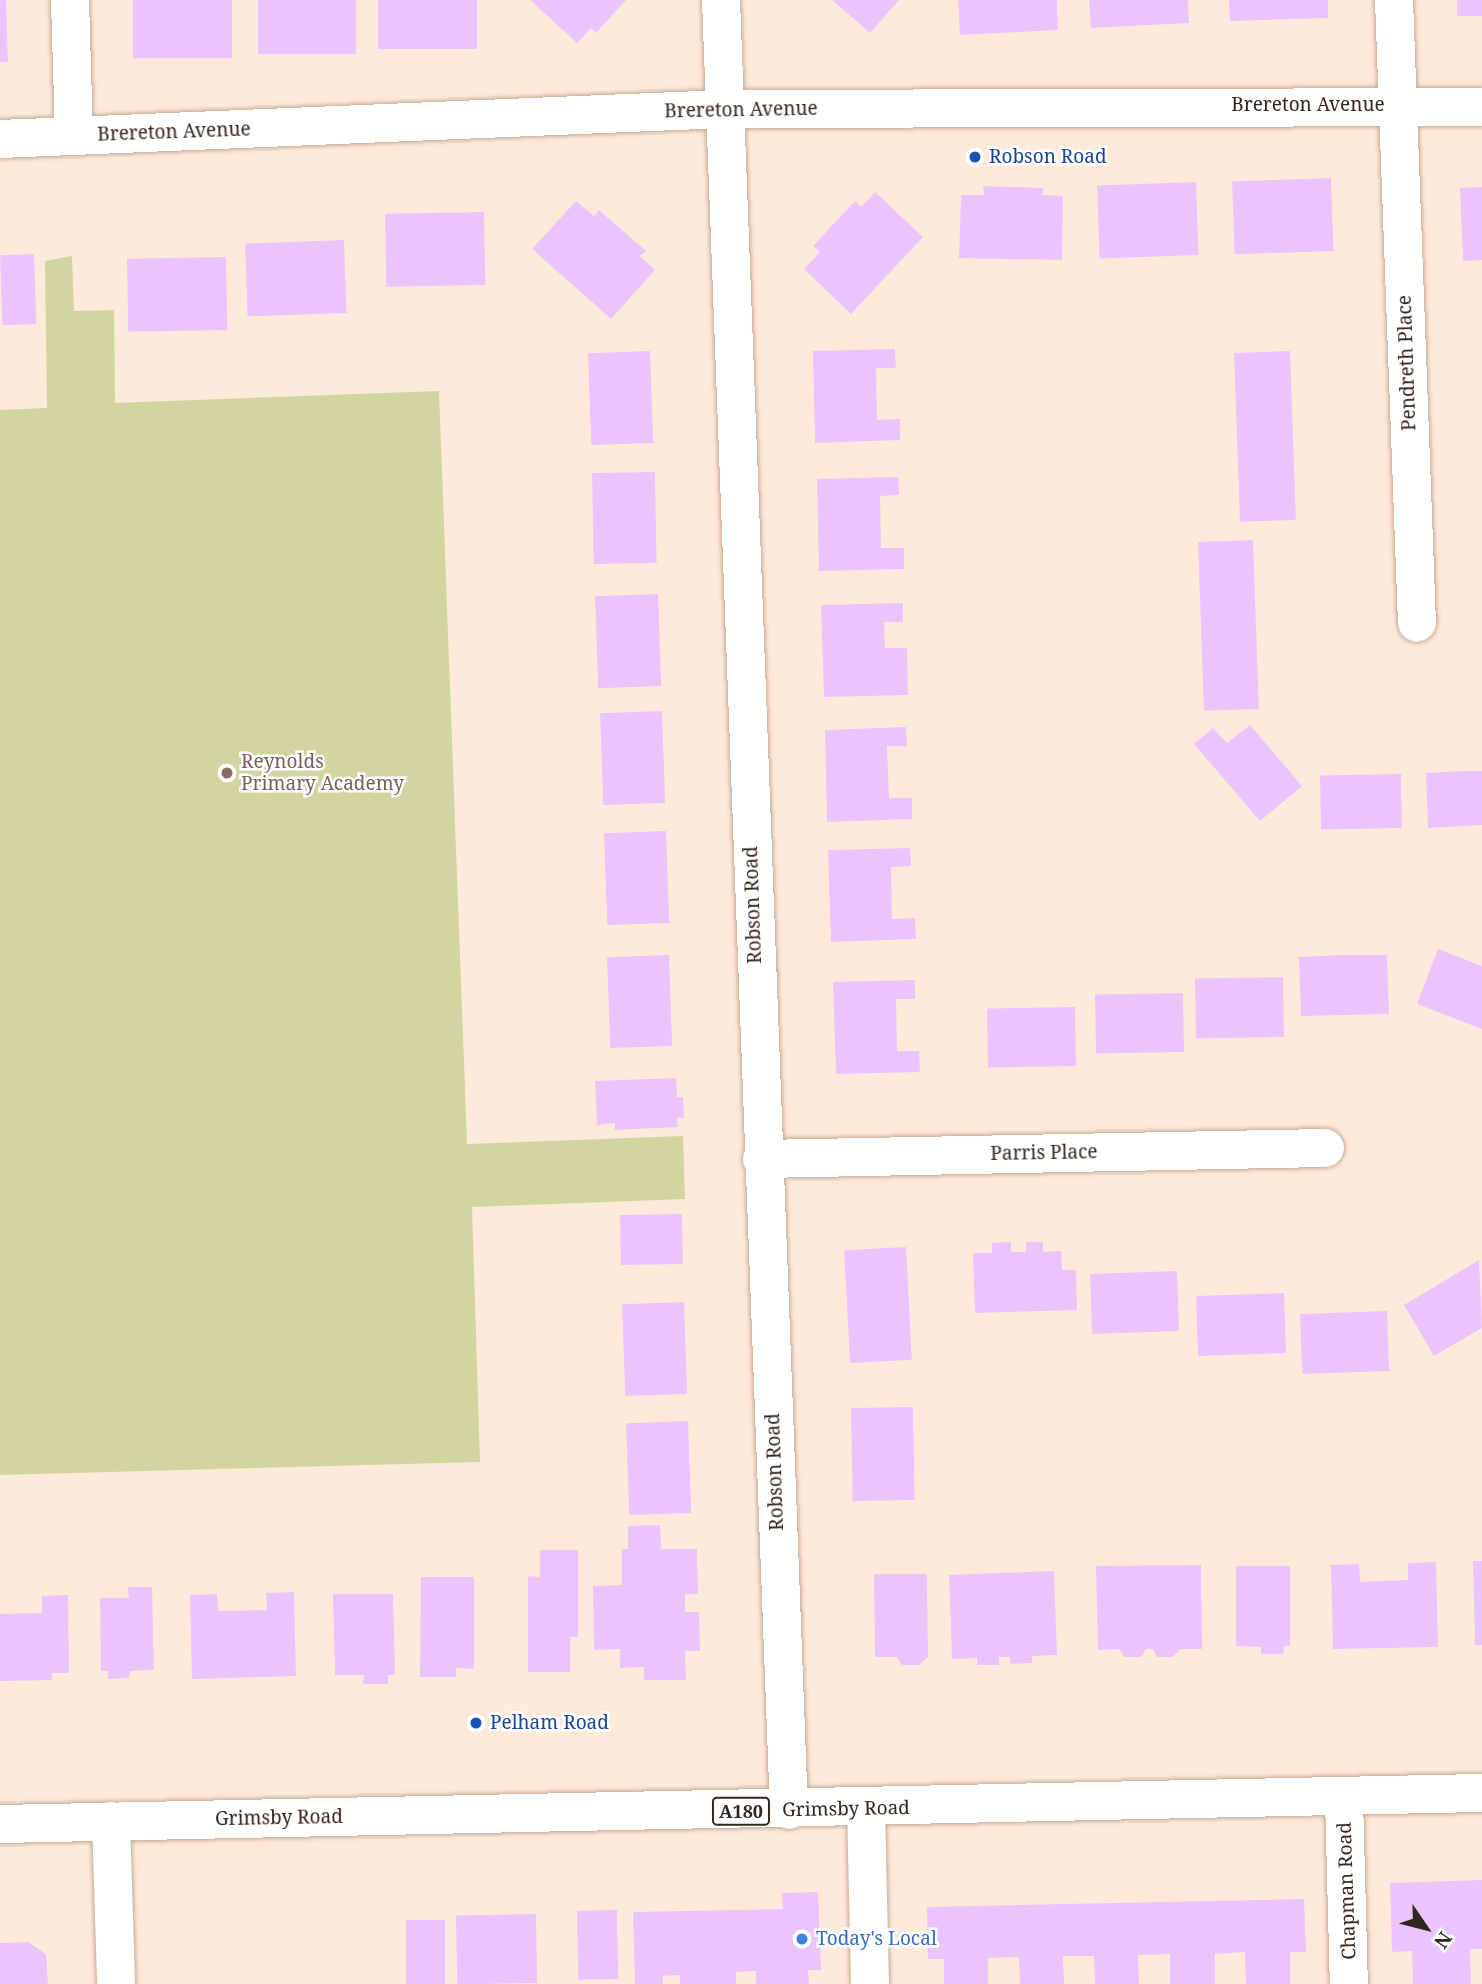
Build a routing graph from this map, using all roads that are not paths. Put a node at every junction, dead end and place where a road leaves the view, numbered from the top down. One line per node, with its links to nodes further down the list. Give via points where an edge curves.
1 (70, 0): 7 (street)
2 (720, 0): 6 (street, Robson Road)
3 (1394, 0): 4 (street, Pendreth Place)
4 (1397, 104): 5 (street, Brereton Avenue); 6 (street, Brereton Avenue); 9 (street, Pendreth Place)
5 (1482, 107)
6 (724, 109): 7 (street, Brereton Avenue); 11 (street, Robson Road)
7 (75, 136): 8 (street, Brereton Avenue)
8 (0, 139)
9 (1417, 623)
10 (1325, 1148): 11 (street, Parris Place)
11 (762, 1159): 15 (street, Robson Road)
12 (1482, 1793): 13 (street, Grimsby Road / A180)
13 (1344, 1798): 14 (street, Grimsby Road / A180); 20 (street, Chapman Road)
14 (866, 1808): 15 (street, Grimsby Road / A180); 19 (street)
15 (789, 1810): 16 (street, Grimsby Road / A180)
16 (111, 1821): 17 (street, Grimsby Road / A180); 18 (street)
17 (0, 1824)
18 (116, 1984)
19 (870, 1984)
20 (1349, 1984)

